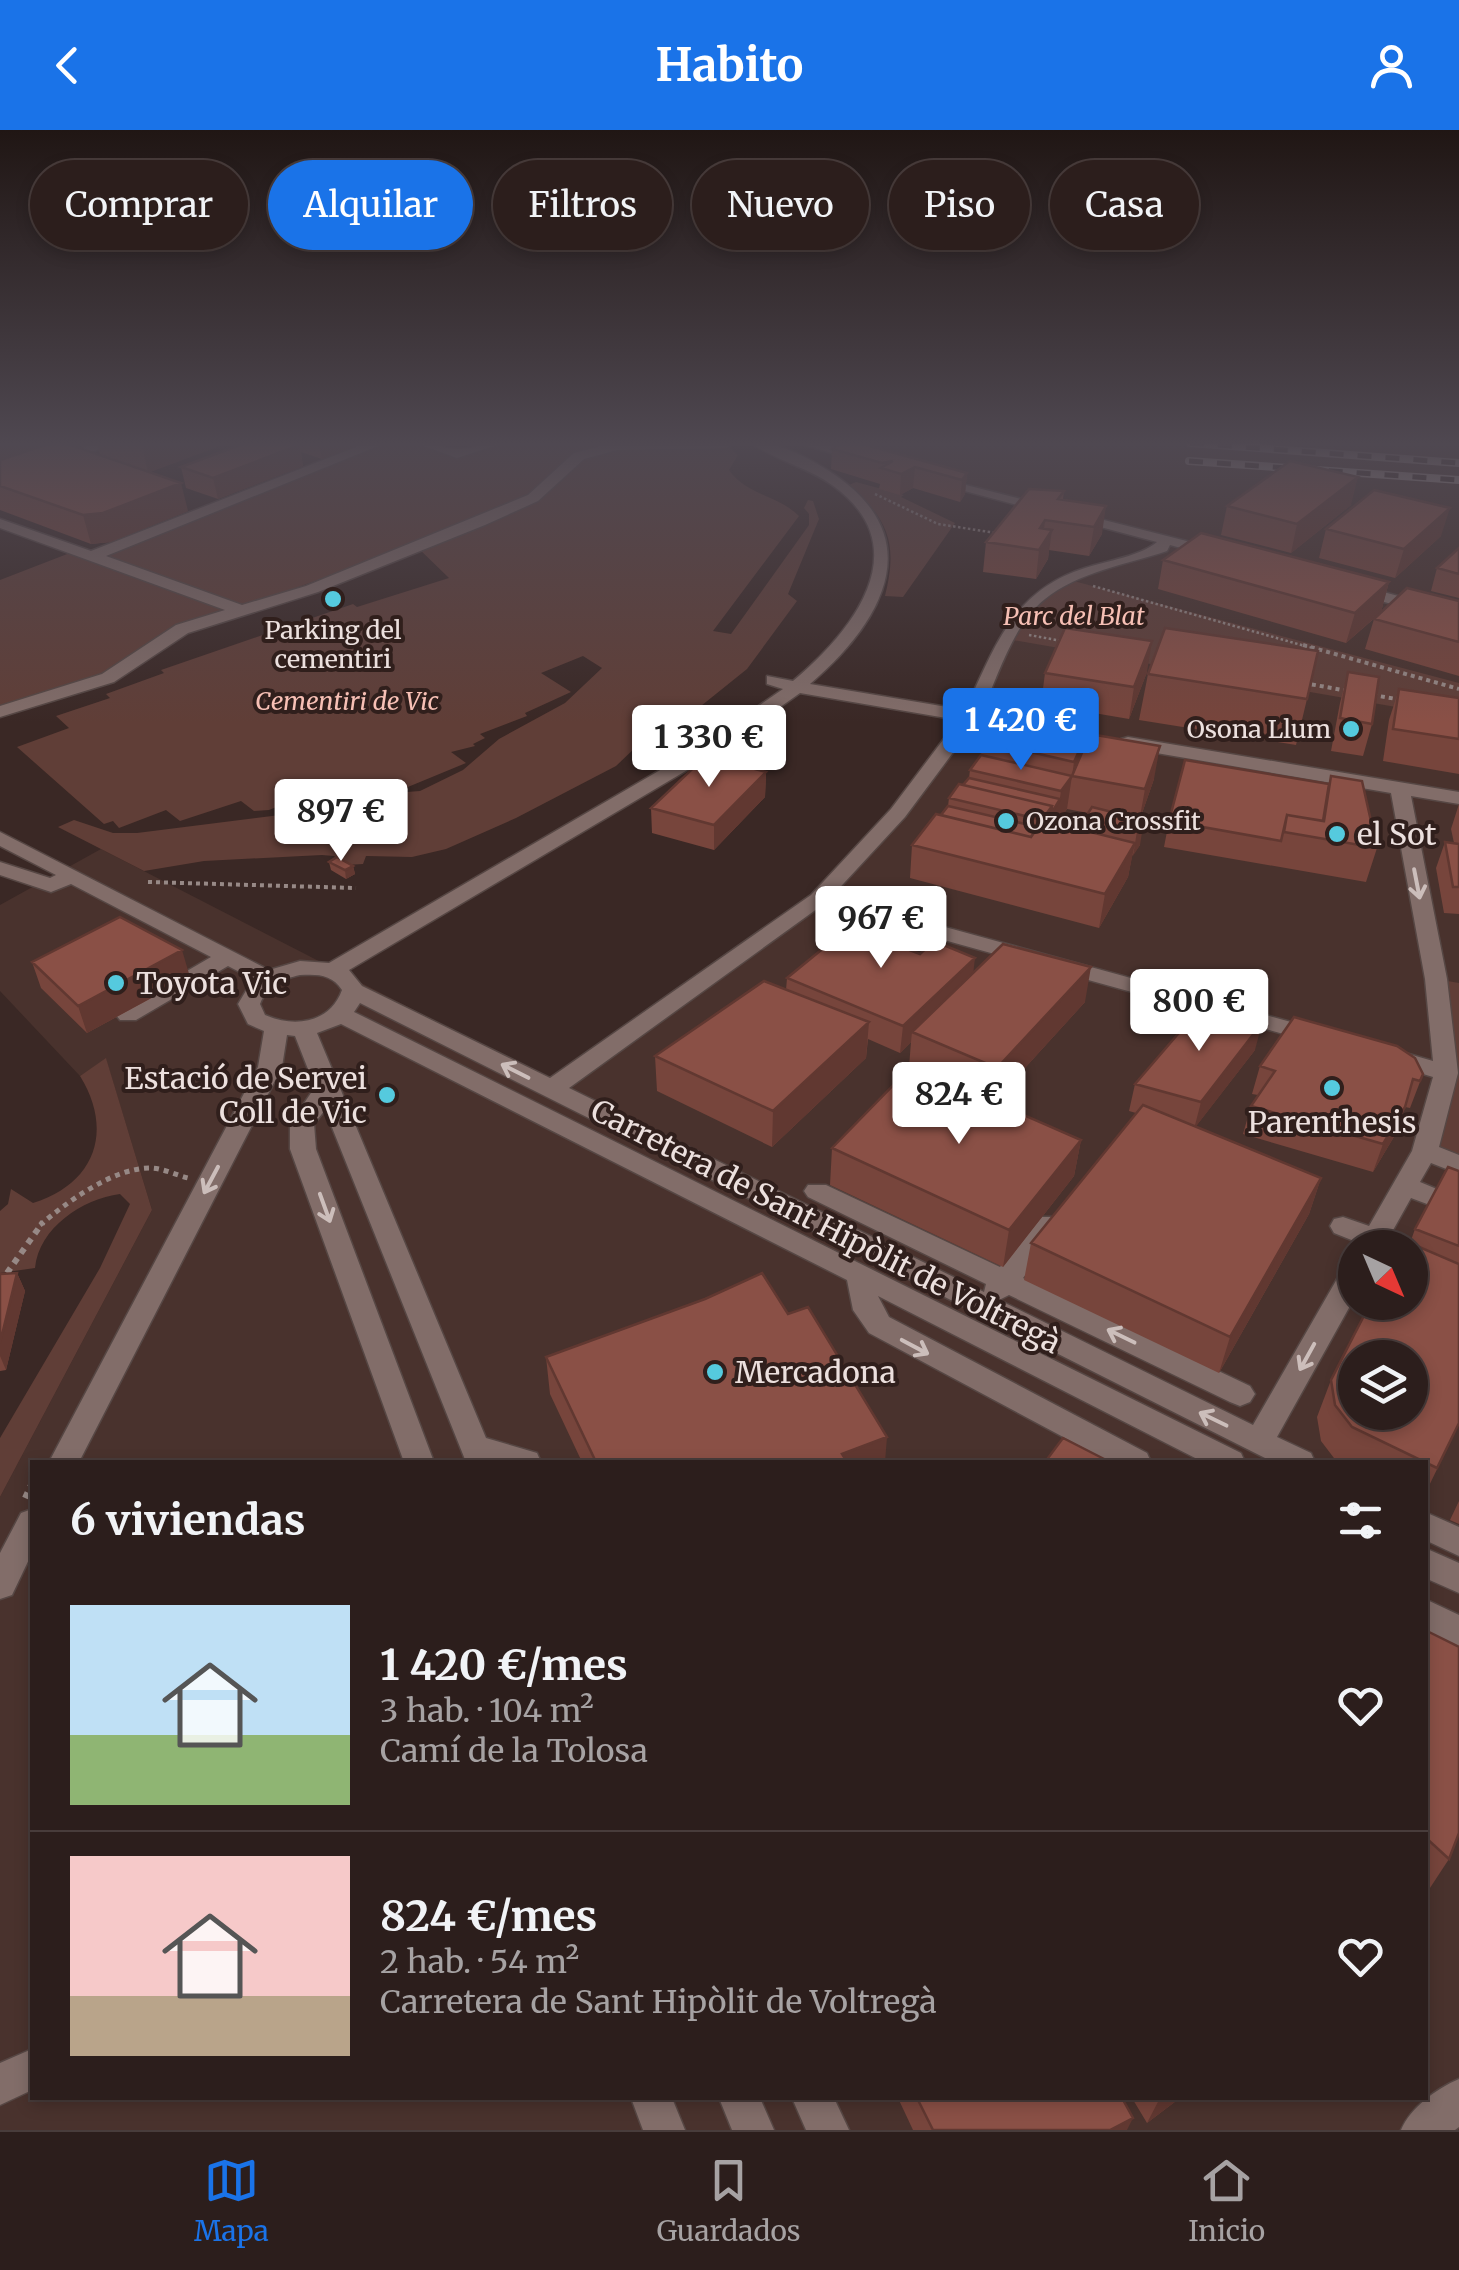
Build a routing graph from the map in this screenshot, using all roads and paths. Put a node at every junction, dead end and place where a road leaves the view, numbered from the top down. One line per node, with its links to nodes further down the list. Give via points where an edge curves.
1 (34, 535): 7 (street)
2 (143, 535): 7 (street)
3 (439, 535): 13 (street)
4 (879, 535): 11 (street, via 882,562)
5 (1148, 535): 6 (street)
6 (1163, 539): 8 (street); 9 (street, via 1162,548)
7 (90, 556): 13 (street)
8 (1239, 559)
9 (1066, 579): 15 (street, via 1037,596); 20 (path)
10 (1330, 583): 14 (street)
11 (872, 601): 12 (street); 19 (street)
12 (892, 606)
13 (246, 612): 22 (street, via 182,629 108,678)
14 (1459, 617)
15 (1011, 632): 16 (path); 23 (street)
16 (1069, 642)
17 (773, 680): 19 (street)
18 (1303, 683): 21 (path)
19 (796, 687): 23 (street); 35 (street, via 688,762 453,888)
20 (1459, 688)
21 (1400, 700)
22 (0, 712)
23 (972, 716): 24 (street); 33 (street, via 898,812)
24 (1052, 730)
25 (1108, 740): 26 (street)
26 (1400, 788): 27 (street); 37 (street, one-way to 37)
27 (1459, 798)
28 (0, 838): 30 (street)
29 (0, 868): 30 (street, via 51,886)
30 (72, 876): 34 (street)
31 (148, 882): 32 (path)
32 (356, 888)
33 (818, 899): 43 (street, via 1116,989); 45 (street, via 705,970)
34 (227, 956): 36 (street); 39 (street)
35 (332, 970): 36 (street, via 300,968); 38 (street)
36 (268, 978): 41 (street, via 252,993 250,1009)
37 (1448, 981): 43 (street)
38 (353, 990): 40 (street); 45 (street, Carretera de Sant Hipòlit de Voltregà, one-way to 38)
39 (128, 1014)
40 (339, 1014): 42 (street); 47 (street, Carretera de Sant Hipòlit de Voltregà)
41 (276, 1028): 42 (street); 50 (street, one-way to 50, via 270,1067)
42 (304, 1029): 44 (street)
43 (1446, 1072): 48 (street)
44 (328, 1088): 64 (street); 66 (street, one-way to 66, via 302,1124 304,1149)
45 (551, 1089): 46 (street, Carretera de Sant Hipòlit de Voltregà)
46 (576, 1101): 47 (street); 54 (street, Carretera de Sant Hipòlit de Voltregà)
47 (582, 1133): 59 (street, Carretera de Sant Hipòlit de Voltregà)
48 (1425, 1152): 49 (street); 51 (street)
49 (1459, 1165)
50 (211, 1180): 58 (path, via 152,1168 124,1172 57,1210); 65 (street)
51 (1404, 1185): 52 (street); 57 (street)
52 (1436, 1198)
53 (1066, 1206): 60 (street)
54 (797, 1212): 60 (street, via 824,1184); 62 (street, Carretera de Sant Hipòlit de Voltregà)
55 (1343, 1226): 56 (street)
56 (1350, 1230)
57 (1379, 1230)
58 (7, 1272)
59 (860, 1275): 68 (street, Carretera de Sant Hipòlit de Voltregà, one-way to 68, via 867,1310 890,1332); 69 (street, Carretera de Sant Hipòlit de Voltregà)
60 (1006, 1279): 62 (street); 63 (street, one-way to 60, via 1237,1386)
61 (1338, 1302): 63 (street, one-way to 63)
62 (985, 1305): 63 (street, Carretera de Sant Hipòlit de Voltregà, one-way to 62)
63 (1259, 1442): 70 (street, Carretera de Sant Hipòlit de Voltregà)
64 (477, 1455): 67 (street)
65 (65, 1460)
66 (417, 1460)
67 (512, 1460)
68 (1132, 1460)
69 (1226, 1460)
70 (1296, 1460)
71 (30, 1526): 76 (street)
72 (1428, 1526): 73 (street)
73 (1459, 1542)
74 (1428, 1564): 75 (street)
75 (1459, 1579)
76 (0, 1585)
77 (1428, 1616): 78 (street)
78 (1459, 1632)
79 (30, 2070): 80 (street)
80 (0, 2085)
81 (653, 2100): 85 (street)
82 (741, 2100): 86 (street)
83 (814, 2100): 87 (street)
84 (1459, 2100): 88 (street)
85 (664, 2130)
86 (754, 2130)
87 (828, 2130)
88 (1422, 2130)

